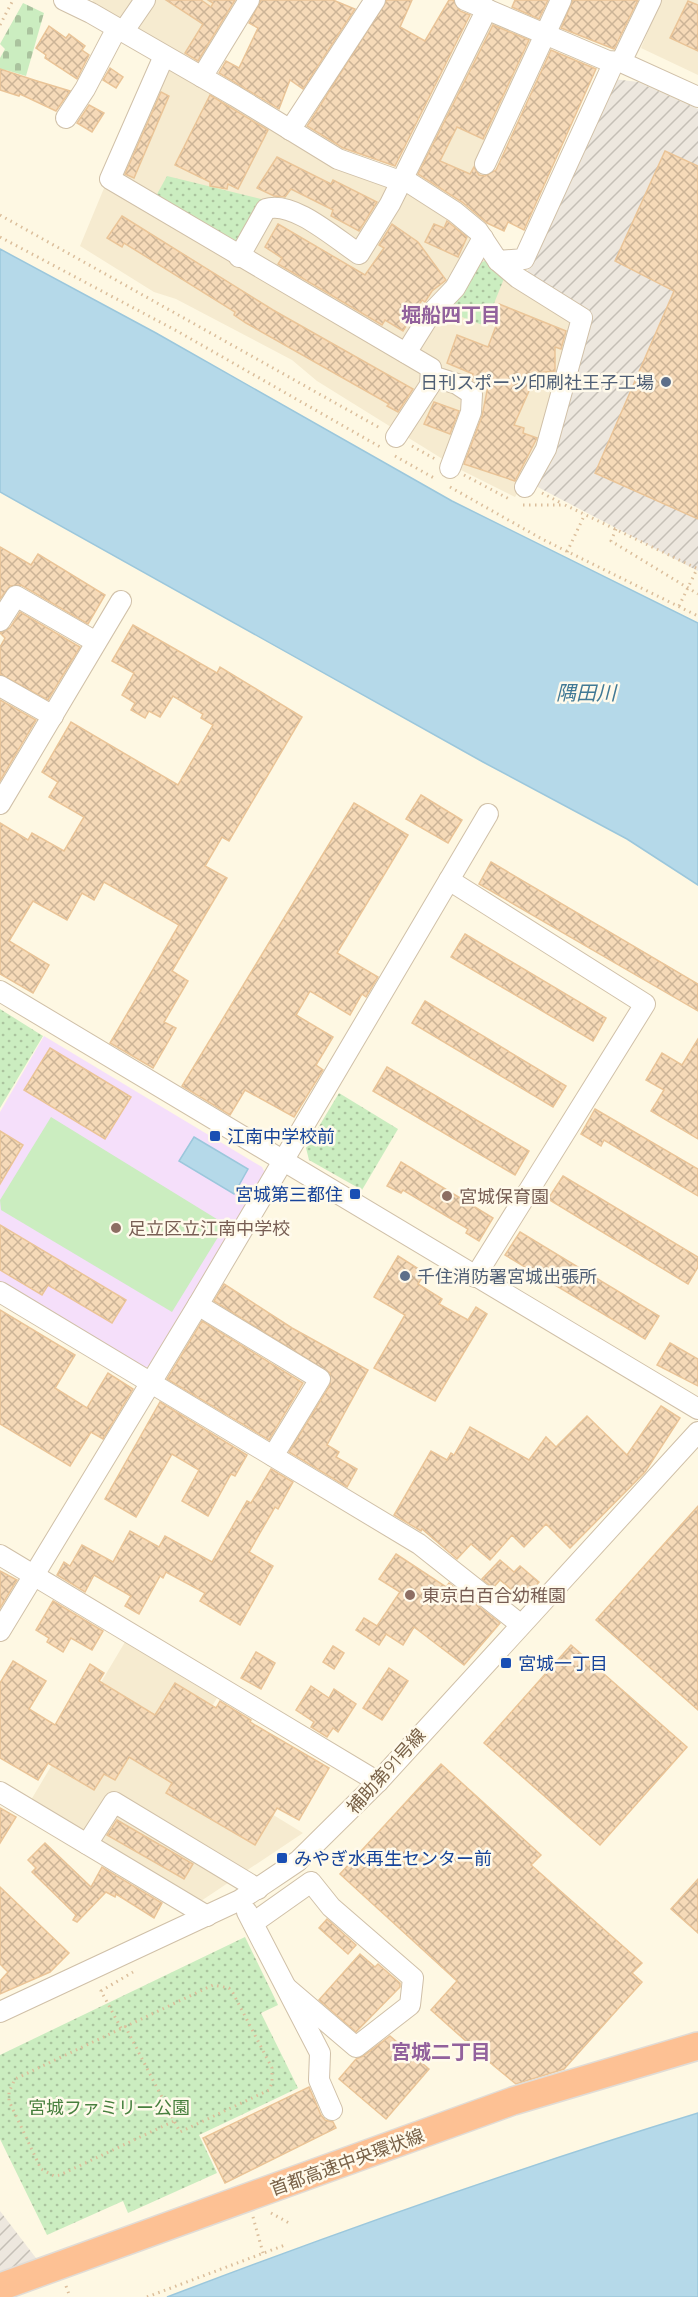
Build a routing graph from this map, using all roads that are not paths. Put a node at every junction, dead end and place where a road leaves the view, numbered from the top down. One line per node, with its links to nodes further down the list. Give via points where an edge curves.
1 (64, 0): 8 (street)
2 (146, 0): 10 (street)
3 (249, 0): 14 (street)
4 (375, 0): 17 (street)
5 (465, 0): 9 (street)
6 (561, 0): 11 (street)
7 (651, 0): 13 (street)
8 (84, 4): 10 (street)
9 (487, 9): 11 (street); 19 (street)
10 (120, 30): 12 (street); 16 (street)
11 (547, 34): 13 (street, via 608,62); 18 (street)
12 (164, 56): 14 (street); 21 (street, via 110,179)
13 (617, 62): 15 (street); 22 (street, via 524,259)
14 (202, 77): 17 (street)
15 (698, 97)
16 (66, 118)
17 (290, 130): 19 (street, via 338,159)
18 (485, 164)
19 (401, 179): 20 (street, via 455,212); 21 (street, via 359,254 292,210 275,206 266,209)
20 (483, 238): 22 (street); 23 (street, via 455,288 431,313)
21 (239, 257): 23 (street)
22 (498, 261): 27 (street, via 582,318 546,449)
23 (406, 353): 24 (street, via 431,368)
24 (432, 376): 25 (street); 26 (street, via 472,394 471,412)
25 (396, 437)
26 (445, 478)
27 (525, 487)
28 (121, 601): 30 (street)
29 (0, 621): 30 (street, via 16,596)
30 (96, 642): 32 (street)
31 (0, 686): 32 (street)
32 (53, 716): 33 (street)
33 (3, 793)
34 (488, 814): 35 (street)
35 (449, 880): 37 (street); 38 (street, via 645,1004)
36 (0, 991): 37 (street)
37 (283, 1161): 38 (street); 40 (street)
38 (476, 1277): 42 (street)
39 (0, 1292): 41 (street)
40 (198, 1305): 41 (street); 44 (street, via 320,1379)
41 (151, 1383): 44 (street); 46 (street)
42 (698, 1409)
43 (698, 1432): 47 (street, 補助第91号線)
44 (273, 1456): 47 (street, via 419,1544)
45 (0, 1555): 46 (street)
46 (33, 1574): 48 (street); 49 (street)
47 (520, 1624): 49 (street, 補助第91号線)
48 (0, 1631)
49 (378, 1782): 52 (street, 補助第91号線, via 306,1855)
50 (0, 1792): 51 (street)
51 (87, 1844): 52 (street, via 114,1802); 54 (street)
52 (258, 1889): 53 (street, 補助第91号線)
53 (240, 1900): 54 (street, 補助第91号線); 55 (street)
54 (207, 1916): 57 (street, 補助第91号線)
55 (253, 1923): 56 (street); 56 (street, via 311,1882 331,1907 413,1978 411,2005 356,2047)
56 (287, 1988): 60 (street, via 320,2053 319,2079)
57 (0, 2012)
58 (698, 2046): 61 (highway, 首都高速中央環状線, via 513,2101)
59 (698, 2053): 62 (highway, 首都高速中央環状線, via 515,2109)
60 (332, 2110)
61 (0, 2287)
62 (0, 2295)

